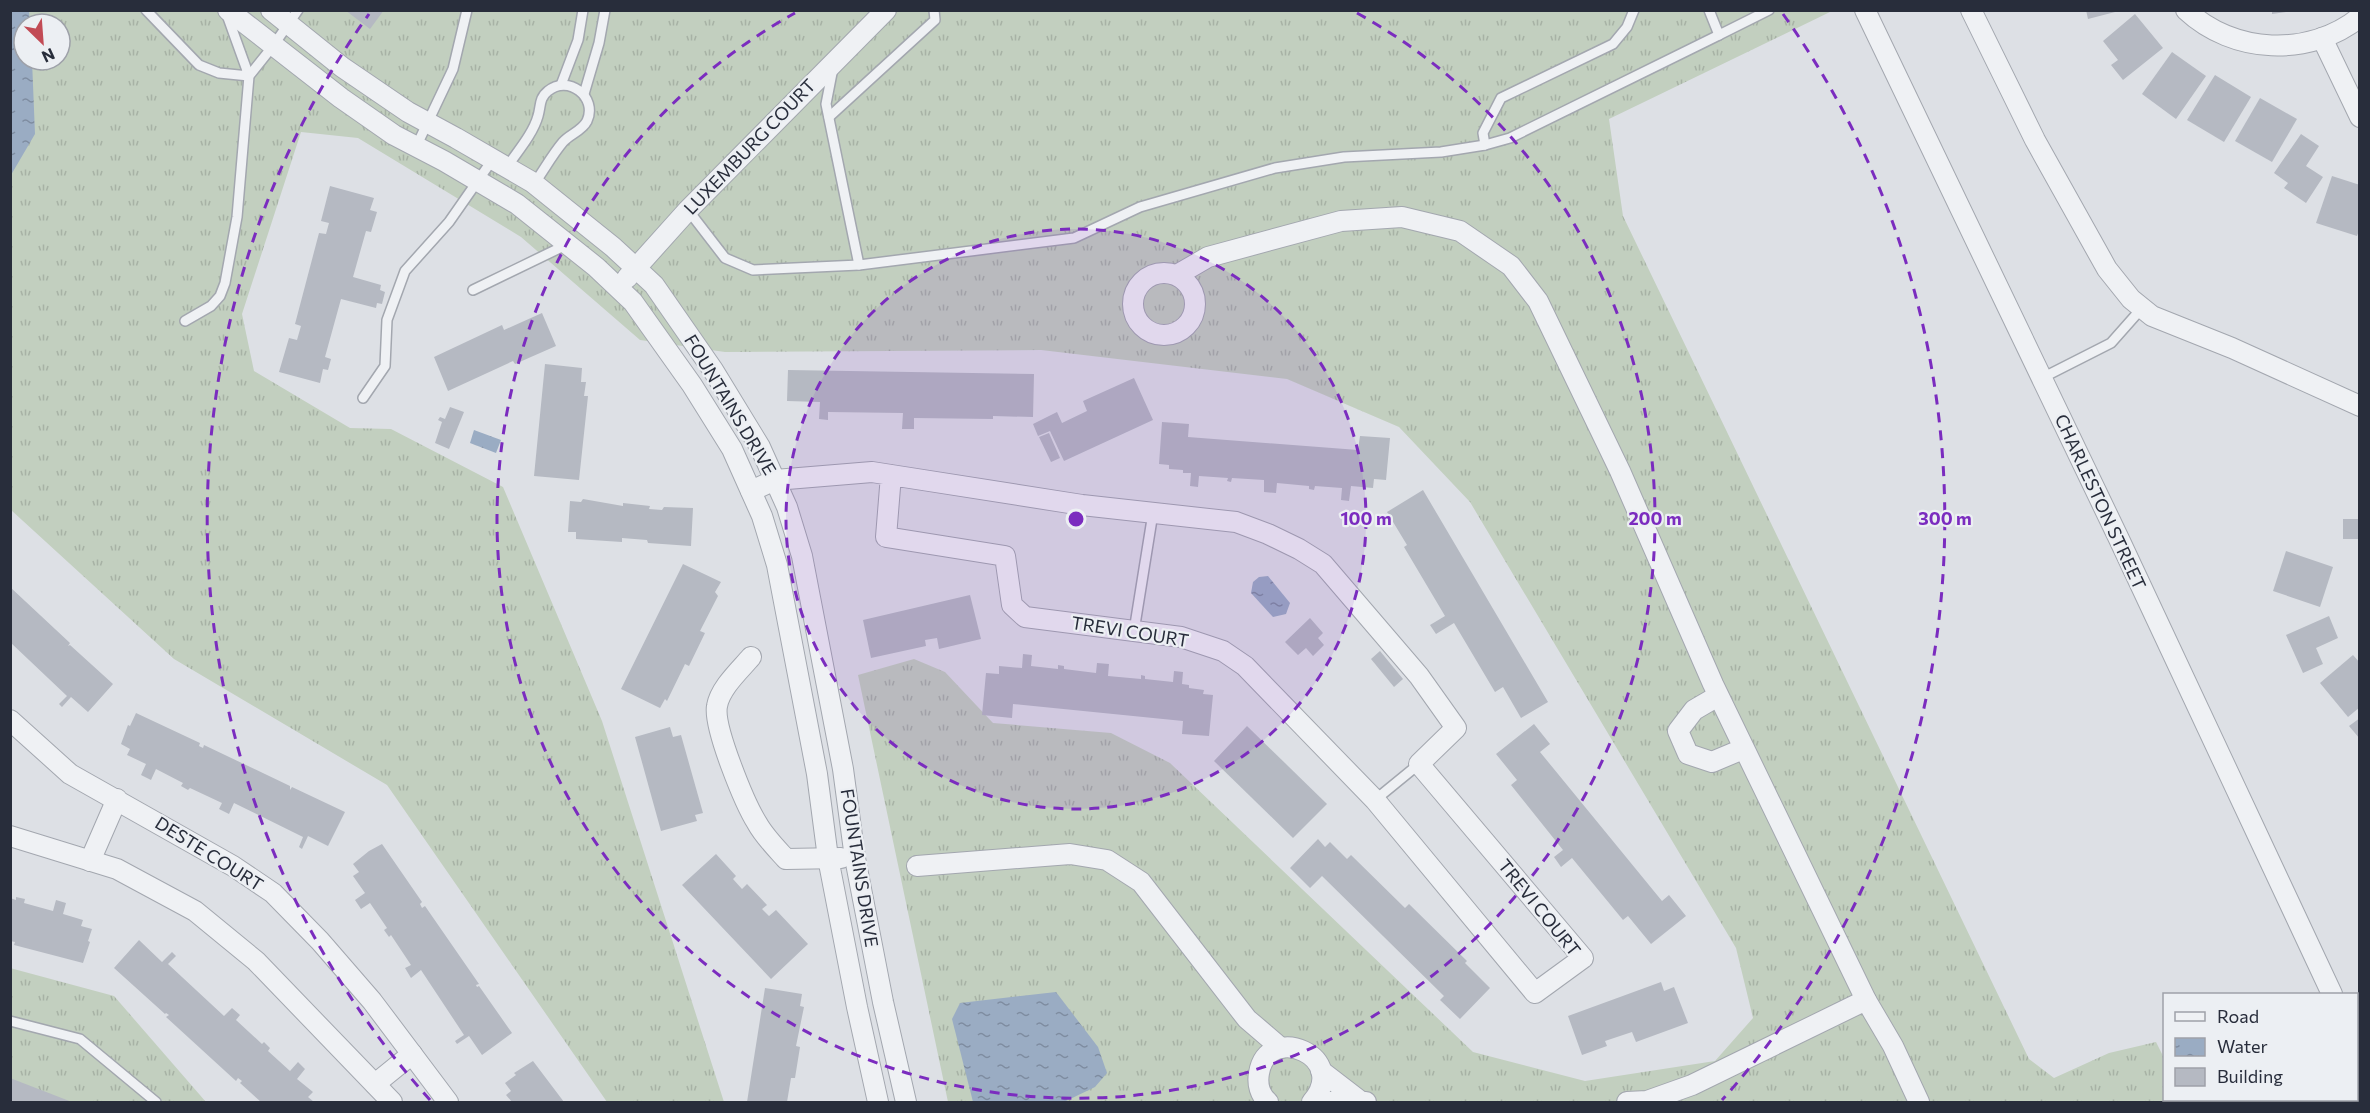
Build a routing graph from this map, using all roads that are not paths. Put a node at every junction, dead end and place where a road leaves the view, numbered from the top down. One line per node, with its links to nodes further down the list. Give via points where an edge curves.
1 (146, 10): 23 (lane, via 199,66)
2 (227, 10): 20 (street, FOUNTAINS DRIVE); 23 (lane)
3 (271, 10): 17 (street, FOUNTAINS DRIVE)
4 (467, 10): 29 (lane, via 453,69)
5 (583, 10): 24 (lane, via 578,40)
6 (605, 10): 25 (lane)
7 (886, 10): 21 (street, LUXEMBURG COURT)
8 (943, 10): 15 (lane)
9 (1634, 10): 30 (lane, via 1627,27 1612,44 1501,98 1484,133)
10 (1709, 10): 18 (lane)
11 (1769, 10): 18 (lane)
12 (1865, 10): 44 (street, CHARLESTON STREET)
13 (1971, 10): 42 (street, via 2035,140 2107,270)
14 (2186, 10): 19 (street, via 2218,33 2247,43 2277,46)
15 (934, 15): 27 (lane)
16 (2360, 17): 19 (street)
17 (293, 18): 20 (lane); 22 (street, FOUNTAINS DRIVE)
18 (1719, 35): 30 (lane, via 1510,138)
19 (2322, 38): 28 (street)
20 (273, 46): 23 (lane); 26 (street, FOUNTAINS DRIVE)
21 (835, 60): 27 (lane, via 826,104); 35 (street, LUXEMBURG COURT)
22 (355, 75): 26 (street); 29 (street, FOUNTAINS DRIVE)
23 (249, 76): 43 (lane, via 237,217 225,283 211,306)
24 (561, 85): 25 (lane, via 570,85); 32 (lane, via 541,98 532,128)
25 (584, 94): 34 (lane, via 590,111 588,120 564,140)
26 (340, 98): 31 (street, FOUNTAINS DRIVE)
27 (829, 117): 37 (lane)
28 (2360, 117)
29 (428, 123): 31 (lane); 32 (street, FOUNTAINS DRIVE)
30 (1485, 145): 37 (lane, via 1441,153 1344,157 1275,168 1140,207 1074,238)
31 (416, 147): 33 (street, FOUNTAINS DRIVE)
32 (500, 163): 33 (lane); 34 (street, FOUNTAINS DRIVE)
33 (478, 181): 36 (street, FOUNTAINS DRIVE, via 517,204); 45 (lane, via 450,222 405,271 387,320 385,366)
34 (534, 184): 38 (street, FOUNTAINS DRIVE)
35 (688, 210): 37 (lane, via 725,258 753,270); 38 (street, LUXEMBURG COURT)
36 (568, 244): 40 (street, FOUNTAINS DRIVE); 41 (lane)
37 (859, 265)
38 (636, 268): 40 (street, LUXEMBURG COURT); 48 (street, FOUNTAINS DRIVE, via 654,285 713,370)
39 (1177, 275): 53 (street, via 1208,257 1341,221 1402,217 1460,231 1511,266 1538,301 1615,460)
40 (617, 288): 49 (street, FOUNTAINS DRIVE, via 633,302 692,385 732,449)
41 (472, 290)
42 (2142, 308): 44 (lane, via 2111,343); 46 (street, via 2152,316)
43 (185, 321)
44 (2042, 378): 64 (street, CHARLESTON STREET)
45 (363, 398)
46 (2360, 406)
47 (891, 475): 48 (street, via 872,472); 50 (street); 51 (street, TREVI COURT, via 886,537 1005,556 1012,605 1025,616)
48 (775, 480): 49 (street); 61 (street, FOUNTAINS DRIVE, via 802,556 843,769)
49 (751, 491): 60 (street, FOUNTAINS DRIVE, via 777,566 817,774)
50 (1153, 513): 51 (lane); 56 (street, via 1236,522 1323,564 1419,676 1456,728)
51 (1134, 631): 58 (street, TREVI COURT, via 1181,637 1223,651 1245,666)
52 (751, 657): 60 (street, via 717,704 722,736 741,789 757,823 786,859)
53 (1718, 696): 55 (street); 55 (street, via 1694,710 1678,731 1688,754 1712,762)
54 (10, 720): 57 (street, DESTE COURT, via 70,774)
55 (1743, 750): 65 (street)
56 (1419, 764): 58 (lane); 58 (street, TREVI COURT, via 1583,958 1535,993)
57 (117, 799): 62 (street); 69 (street, DESTE COURT, via 273,893 372,1001)
58 (1374, 800)
59 (10, 836): 62 (street)
60 (828, 858): 61 (street); 77 (street, FOUNTAINS DRIVE)
61 (855, 858): 78 (street, FOUNTAINS DRIVE)
62 (90, 861): 72 (street, via 117,870 195,911 255,961)
63 (917, 866): 66 (street, via 1070,855 1107,860 1141,882)
64 (2332, 993)
65 (1866, 1000): 81 (street, via 1692,1085 1647,1101); 82 (street)
66 (1247, 1019): 68 (street); 70 (street)
67 (10, 1021): 74 (lane, via 80,1039)
68 (1281, 1048): 70 (street); 71 (street, via 1301,1049 1317,1061)
69 (412, 1054): 72 (street); 76 (street, DESTE COURT)
70 (1262, 1062): 73 (street, via 1257,1079)
71 (1321, 1071): 79 (street, via 1322,1082); 80 (street)
72 (375, 1084): 75 (street)
73 (1260, 1098)
74 (156, 1102)
75 (392, 1102)
76 (448, 1102)
77 (878, 1102)
78 (906, 1102)
79 (1313, 1102): 80 (street)
80 (1363, 1102)
81 (1627, 1102)
82 (1919, 1102)

